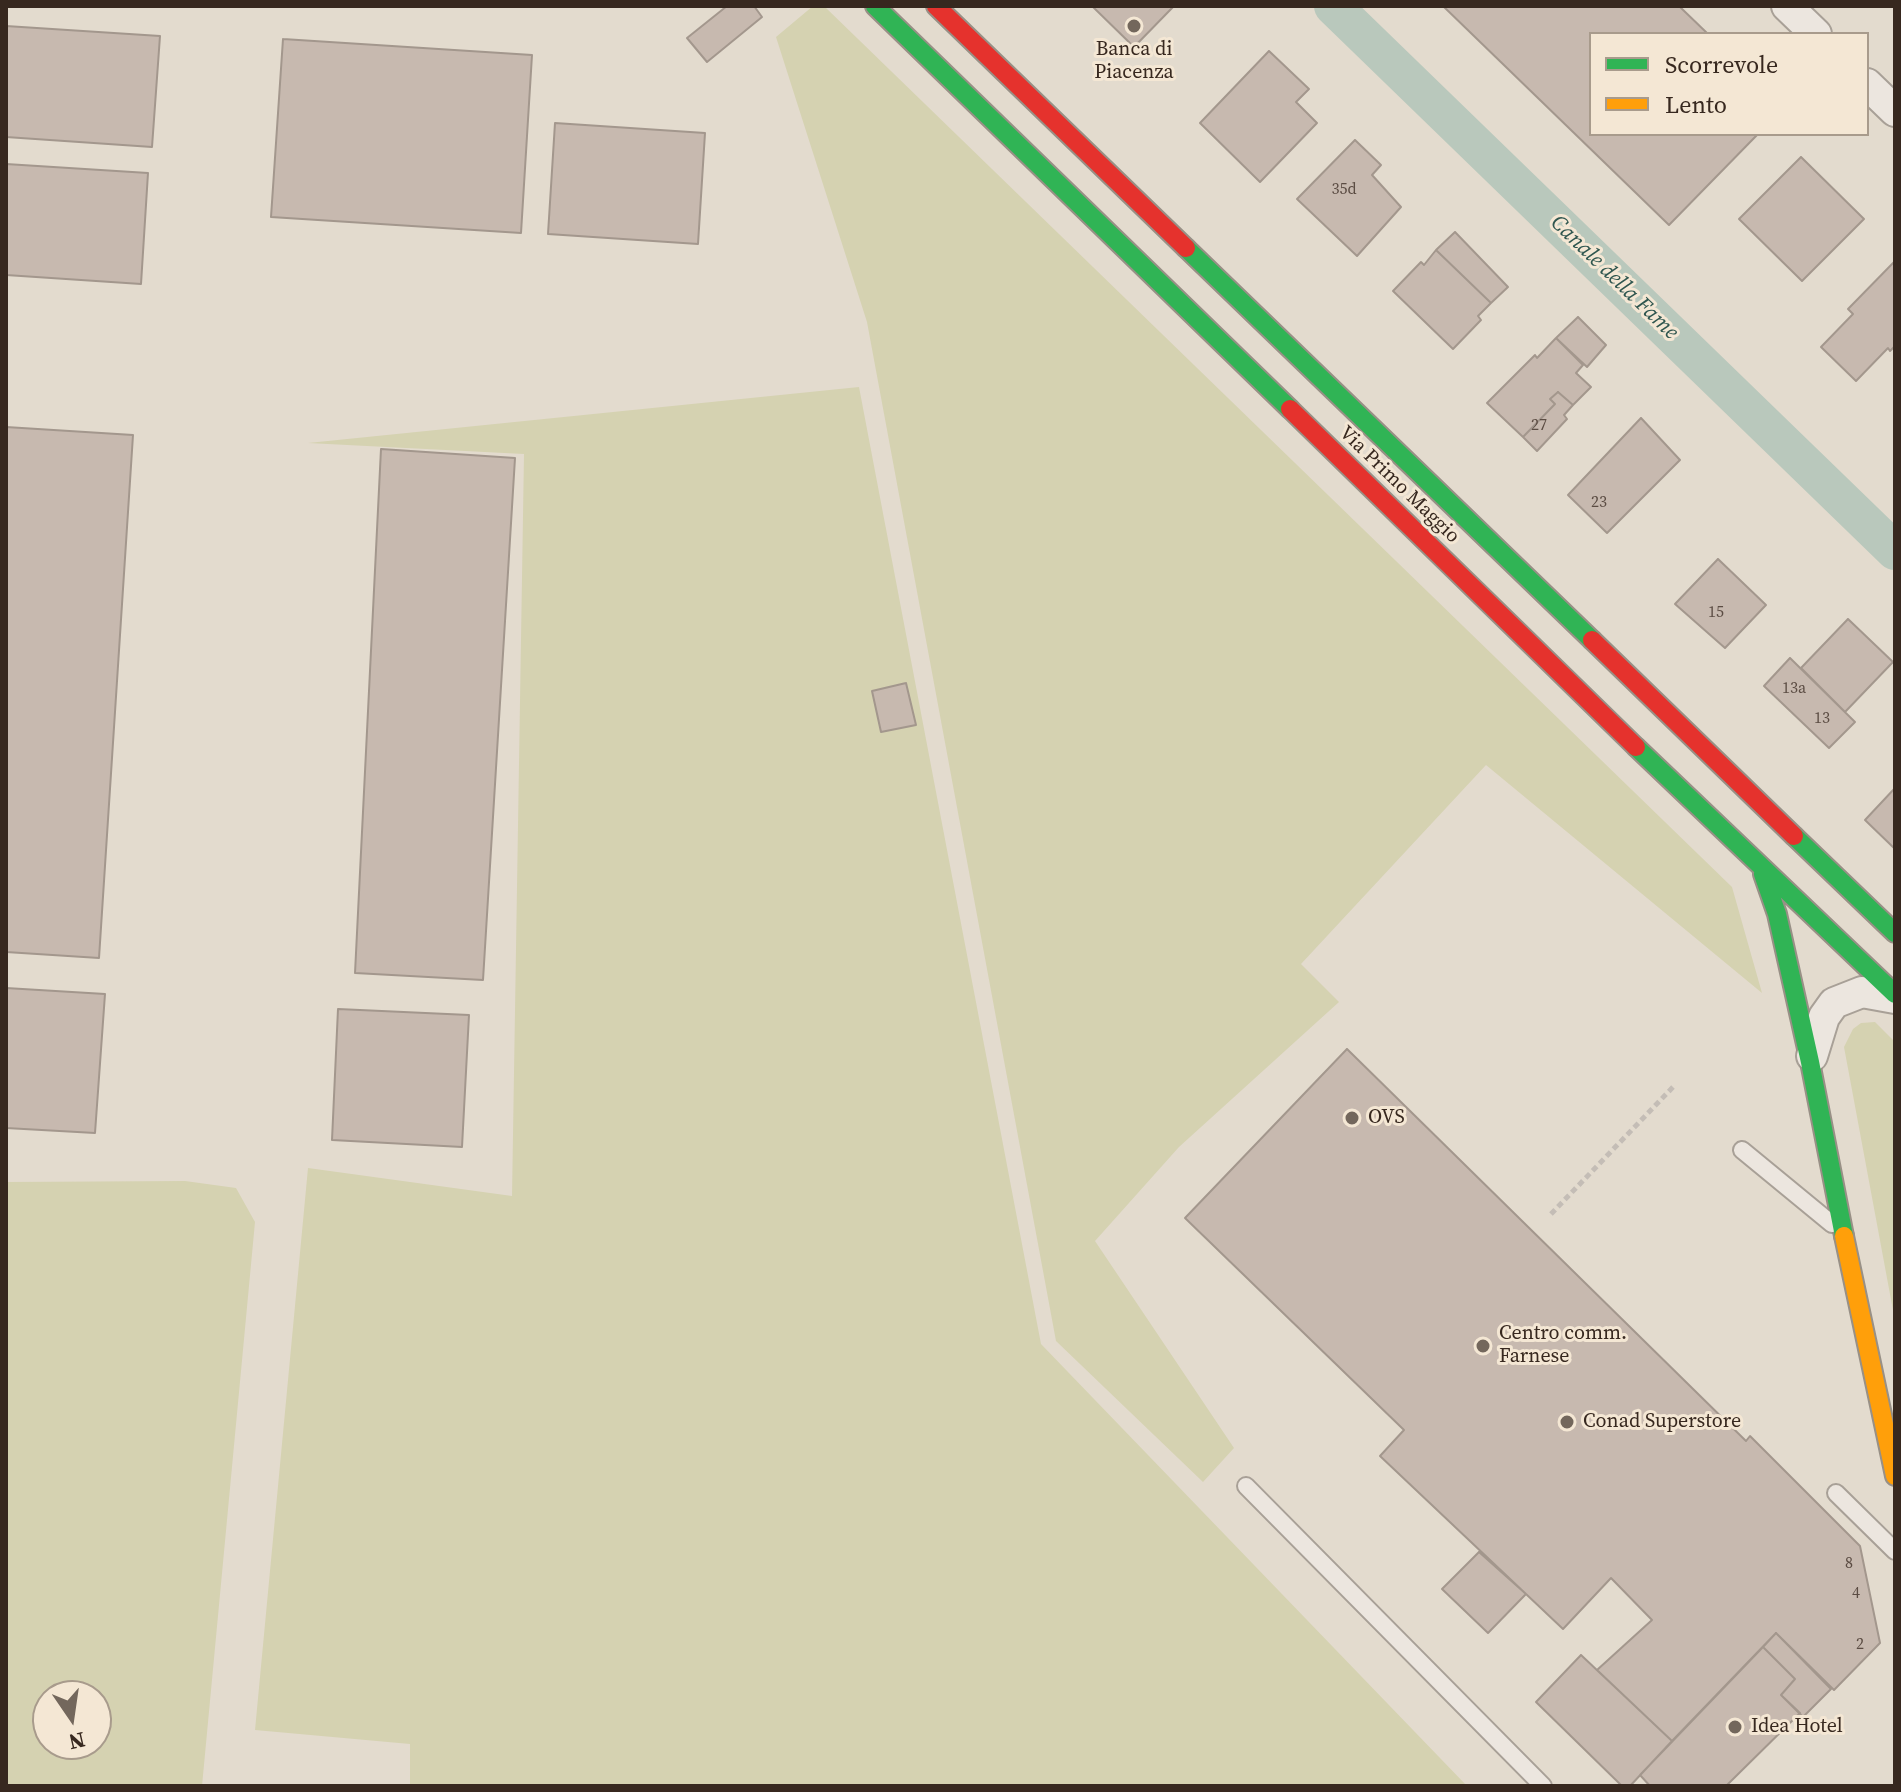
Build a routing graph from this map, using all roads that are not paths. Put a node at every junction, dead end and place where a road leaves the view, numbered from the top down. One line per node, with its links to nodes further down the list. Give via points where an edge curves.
1 (875, 6): 7 (main road, Via Primo Maggio)
2 (936, 6): 8 (main road, Via Primo Maggio)
3 (1787, 6): 4 (street)
4 (1814, 32)
5 (1869, 86): 6 (street)
6 (1895, 111)
7 (1761, 868): 9 (main road, Via Primo Maggio); 10 (main road, via 1777,914)
8 (1895, 933)
9 (1895, 996): 10 (street, via 1862,992 1834,1003)
10 (1810, 1062): 12 (main road)
11 (1742, 1150): 12 (lane)
12 (1843, 1233): 13 (main road)
13 (1895, 1476)
14 (1246, 1486): 17 (lane)
15 (1836, 1493): 16 (lane)
16 (1895, 1551)
17 (1543, 1786)

